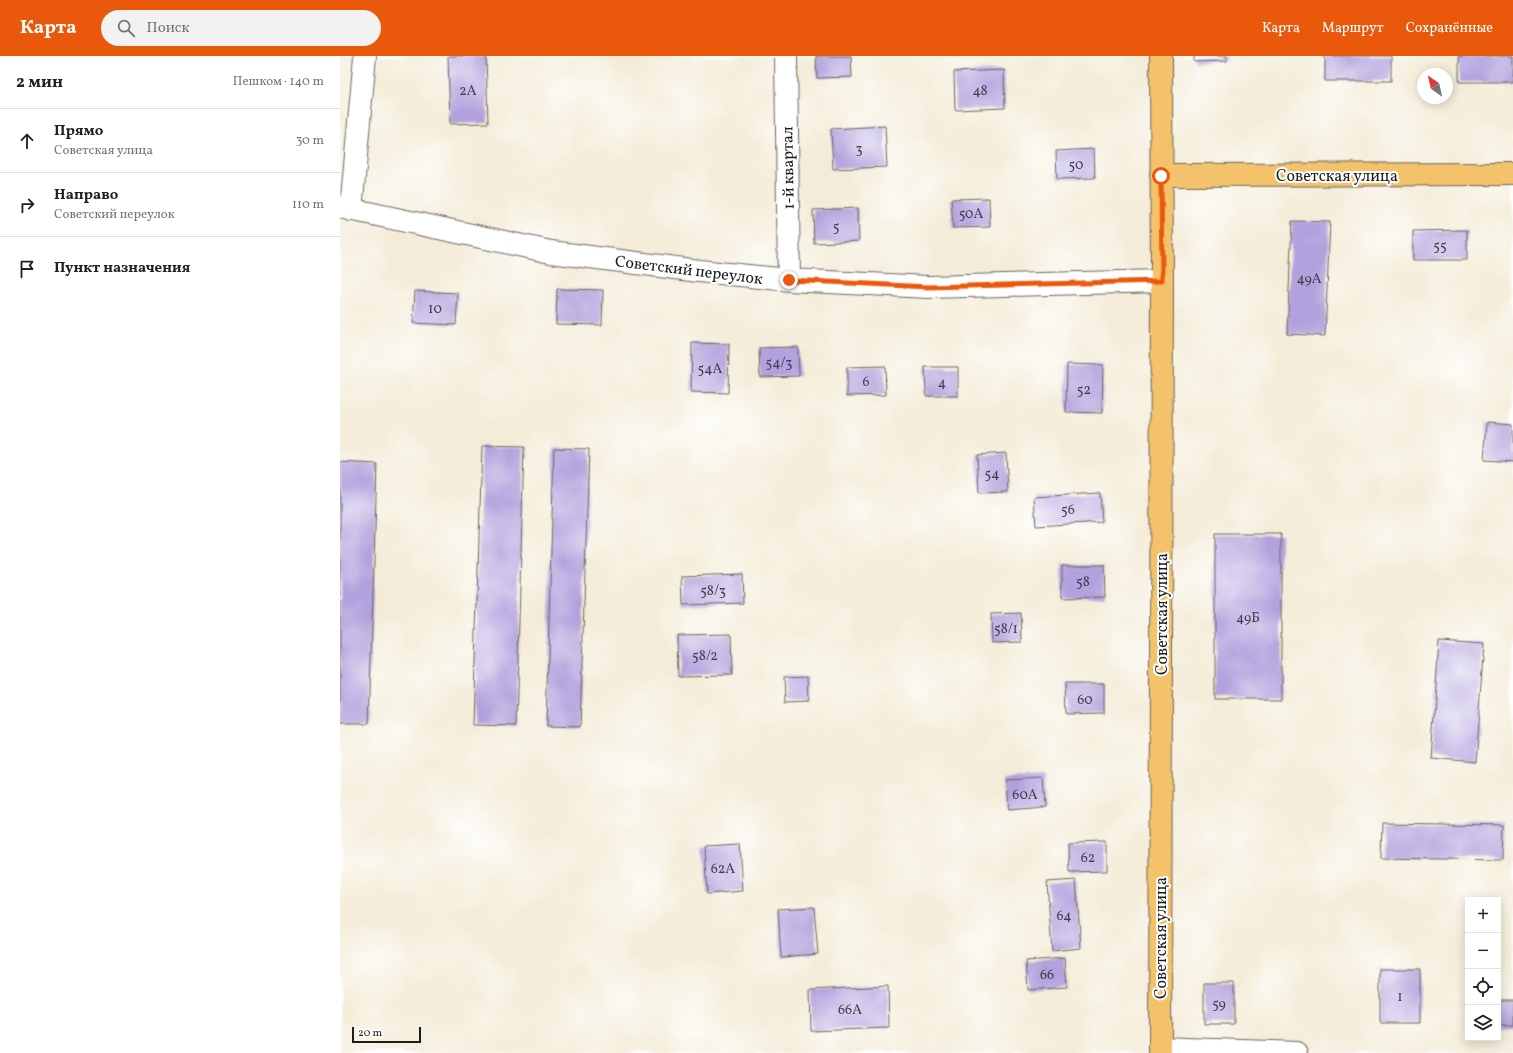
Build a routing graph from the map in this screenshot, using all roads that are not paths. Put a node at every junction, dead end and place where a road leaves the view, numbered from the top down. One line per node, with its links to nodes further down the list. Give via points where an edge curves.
1 (365, 56): 6 (street)
2 (786, 56): 7 (street, 1-й квартал)
3 (1161, 56): 5 (main road, Советская улица)
4 (1513, 174): 5 (main road, Советская улица)
5 (1161, 176): 8 (main road, Советская улица)
6 (346, 208): 7 (street, Советский переулок, via 551,252)
7 (789, 280): 8 (street, Советский переулок, via 928,287)
8 (1162, 281): 9 (main road, Советская улица)
9 (1160, 1051): 10 (street)
10 (1297, 1053)

